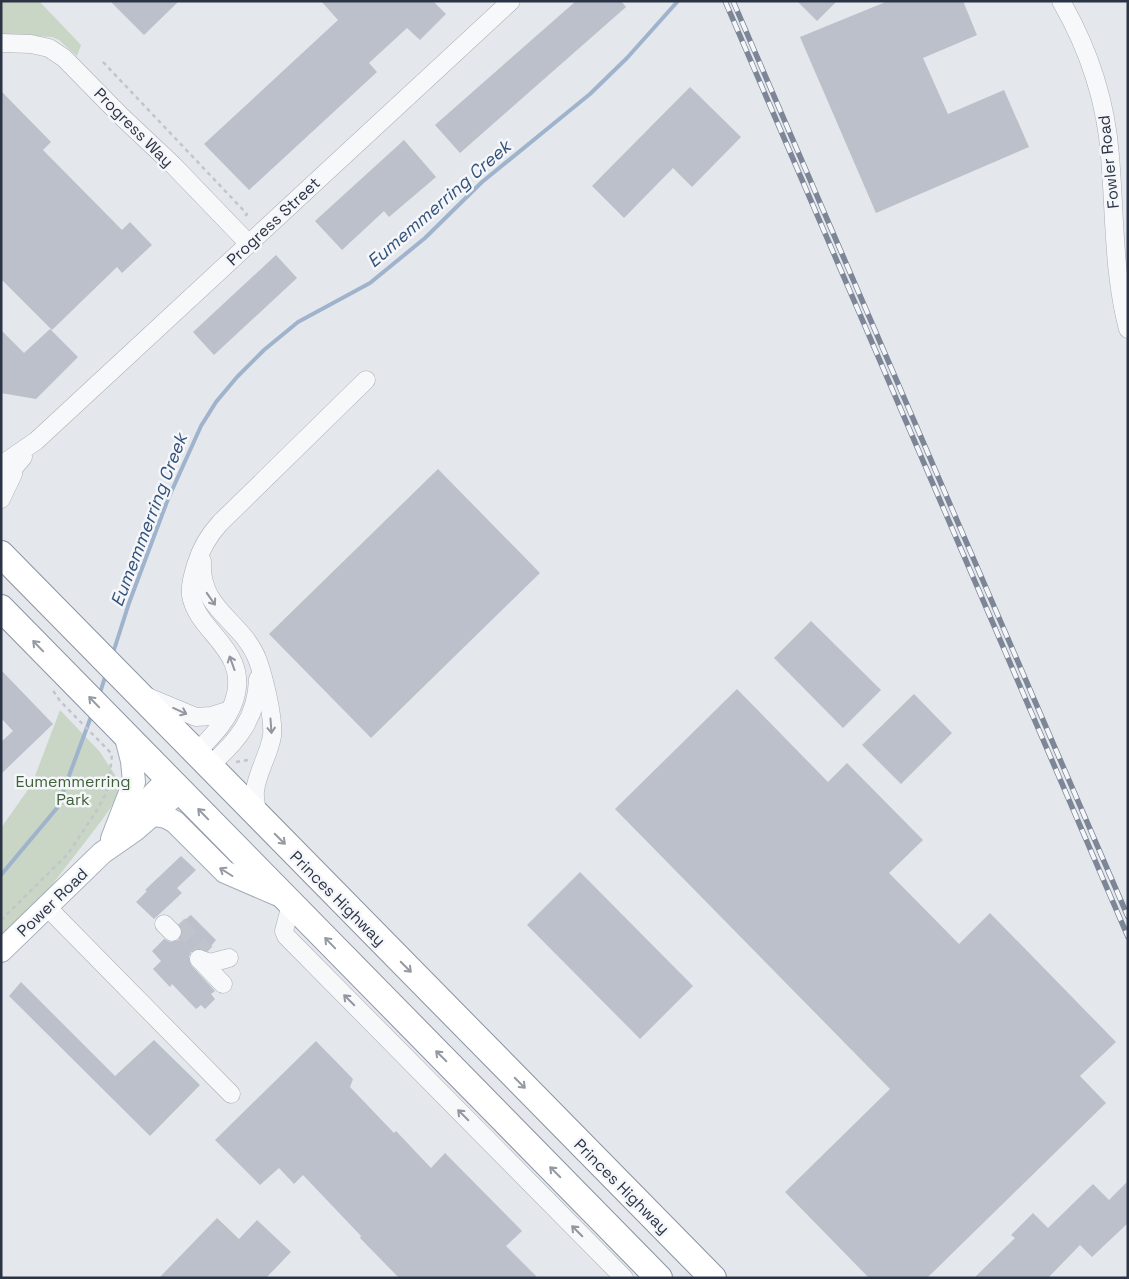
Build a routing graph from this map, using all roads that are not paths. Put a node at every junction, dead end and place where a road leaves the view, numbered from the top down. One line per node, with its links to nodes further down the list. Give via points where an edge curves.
1 (511, 1): 4 (street, Progress Street)
2 (1061, 1): 5 (street, Fowler Road, via 1094,75 1104,116 1110,156 1117,272)
3 (1, 43): 4 (street, Progress Way, via 48,48 64,58)
4 (249, 244): 7 (street, Progress Street)
5 (1128, 329)
6 (366, 380): 12 (street)
7 (36, 441): 8 (street, Progress Street); 9 (street, Progress Street)
8 (20, 460): 10 (street, Progress Street); 11 (street)
9 (1, 464)
10 (1, 483)
11 (1, 499)
12 (220, 523): 15 (street, one-way to 15, via 204,553 204,584 209,597 249,643); 17 (street, one-way to 12, via 236,690 234,667 220,641 198,613 191,590 204,542)
13 (1, 554): 16 (highway, Princes Highway)
14 (1, 608): 18 (highway, one-way to 14, via 66,691)
15 (258, 661): 19 (street, via 256,699 249,721 232,746); 22 (street, one-way to 22, via 272,730 255,790)
16 (132, 688): 17 (street, one-way to 17, via 196,717); 19 (highway, Princes Highway)
17 (230, 710): 19 (street, via 219,729)
18 (116, 736): 20 (highway); 23 (main road, via 132,761 134,782)
19 (212, 760): 20 (highway); 22 (highway, Princes Highway)
20 (175, 784): 21 (main road, Power Road); 23 (main road, Power Road, via 152,794); 24 (highway, one-way to 20)
21 (154, 814): 23 (main road, Power Road, via 136,830); 24 (main road, one-way to 21, via 225,872 175,822)
22 (258, 817): 30 (highway, Princes Highway, one-way to 30)
23 (107, 846): 25 (main road, Power Road)
24 (287, 900): 31 (highway, one-way to 24); 33 (street, one-way to 24, via 286,936)
25 (47, 907): 26 (main road, Power Road); 29 (street)
26 (1, 951)
27 (229, 958): 28 (street, via 210,963 202,956)
28 (223, 984)
29 (231, 1094)
30 (640, 1204): 31 (highway); 32 (highway, Princes Highway)
31 (614, 1232): 33 (street); 34 (highway)
32 (676, 1240): 36 (highway, Princes Highway); 37 (street, Princes Highway)
33 (597, 1251): 35 (street)
34 (660, 1275)
35 (624, 1278)
36 (712, 1278)
37 (720, 1278)

